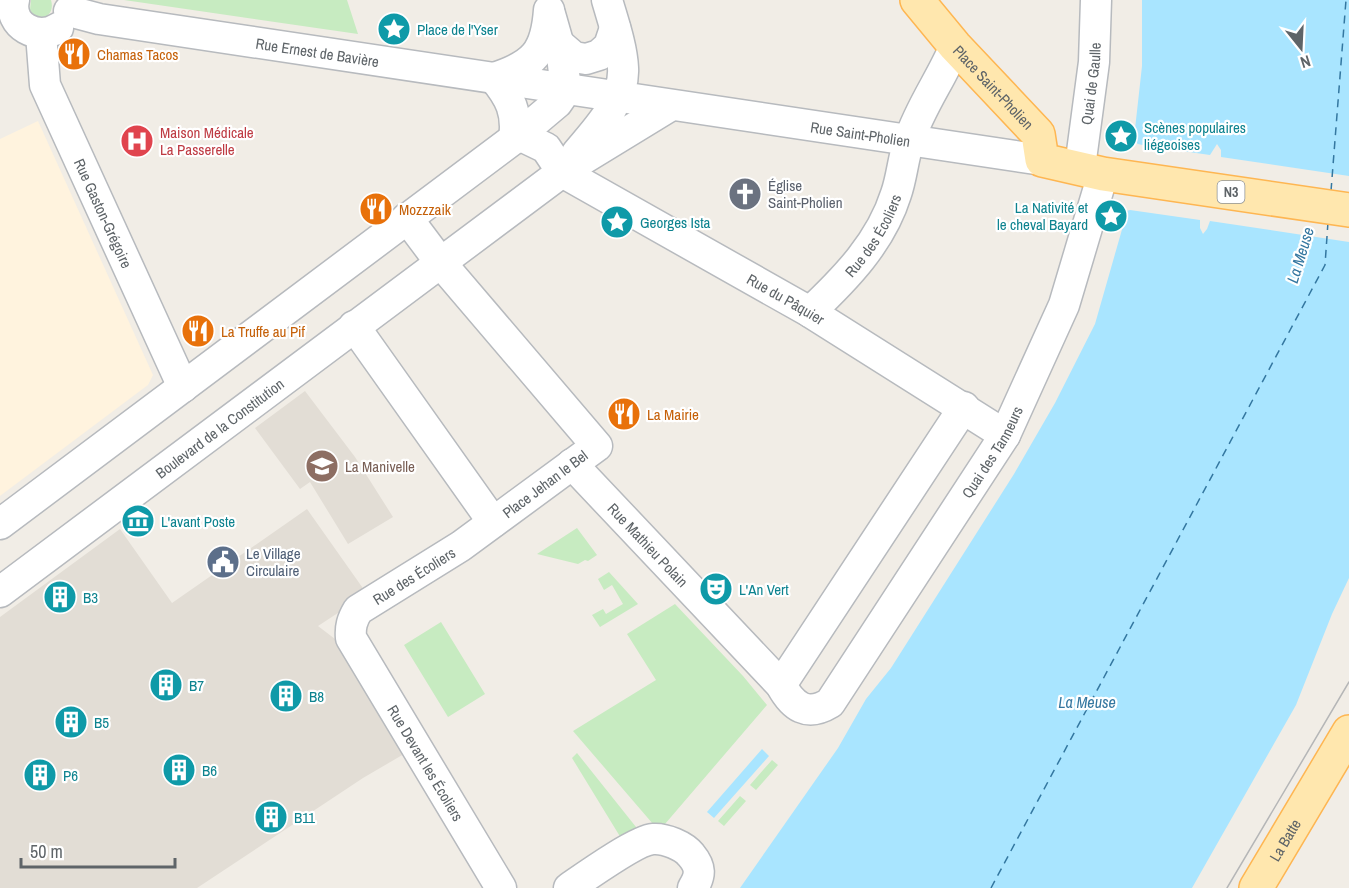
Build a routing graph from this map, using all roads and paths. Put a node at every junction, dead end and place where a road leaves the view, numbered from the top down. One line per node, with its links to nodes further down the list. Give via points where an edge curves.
1 (14, 0): 7 (street, via 14,16 20,26)
2 (917, 0): 9 (main road)
3 (1096, 0): 18 (street, Quai de Gaulle, via 1094,62)
4 (68, 5): 7 (street, via 62,25); 10 (street, Rue Ernest de Bavière, via 99,19)
5 (548, 5): 8 (street); 10 (street, via 548,31 534,58 516,71)
6 (611, 14): 8 (street, via 609,46 599,55 574,57); 12 (street, Boulevard de la Constitution, via 623,69)
7 (41, 34): 24 (street, Rue Gaston-Grégoire, via 45,85)
8 (560, 45): 11 (street)
9 (955, 46): 15 (street, Place Saint-Pholien); 16 (main road, Place Saint-Pholien, via 1038,134)
10 (494, 78): 11 (street, Rue Ernest de Bavière); 14 (street, via 514,110)
11 (566, 90): 12 (street, Rue Ernest de Bavière); 14 (street, via 557,104)
12 (616, 98): 13 (street, Rue Saint-Pholien); 17 (street, Boulevard de la Constitution, via 602,124)
13 (670, 106): 15 (street, Rue Saint-Pholien); 17 (street, Boulevard de la Constitution)
14 (517, 137): 17 (street, via 546,148); 20 (street)
15 (909, 141): 16 (street, Rue Saint-Pholien); 22 (street, Rue des Écoliers, via 896,195 880,232 851,271)
16 (1042, 160): 18 (main road, Rue Saint-Pholien)
17 (562, 172): 21 (street, Boulevard de la Constitution); 22 (street, Rue du Pâquier)
18 (1099, 172): 19 (main road, N3); 26 (street, Quai des Tanneurs, via 1064,305)
19 (1349, 210)
20 (407, 218): 21 (street); 24 (street)
21 (440, 262): 23 (street, Boulevard de la Constitution); 27 (street, Place Jehan le Bel, via 597,446)
22 (810, 312): 25 (street, Rue du Pâquier)
23 (354, 326): 28 (street, Place Jehan le Bel); 30 (street, Boulevard de la Constitution)
24 (183, 387): 29 (street)
25 (964, 407): 26 (street, Rue du Pâquier); 32 (street)
26 (1005, 435): 33 (street, Quai des Tanneurs)
27 (572, 464): 28 (street, Place Jehan le Bel); 32 (street, Rue Mathieu Polain)
28 (494, 522): 31 (street, Rue des Écoliers, via 358,610 352,618)
29 (0, 524)
30 (0, 592)
31 (351, 638): 35 (street, Rue Devant les Écoliers)
32 (781, 685): 33 (street, Rue Mathieu Polain, via 801,708 810,711)
33 (830, 703)
34 (1349, 732): 38 (main road, La Batte)
35 (501, 888)
36 (569, 888): 37 (street, via 652,838 688,851 700,874)
37 (693, 888)
38 (1257, 888)

